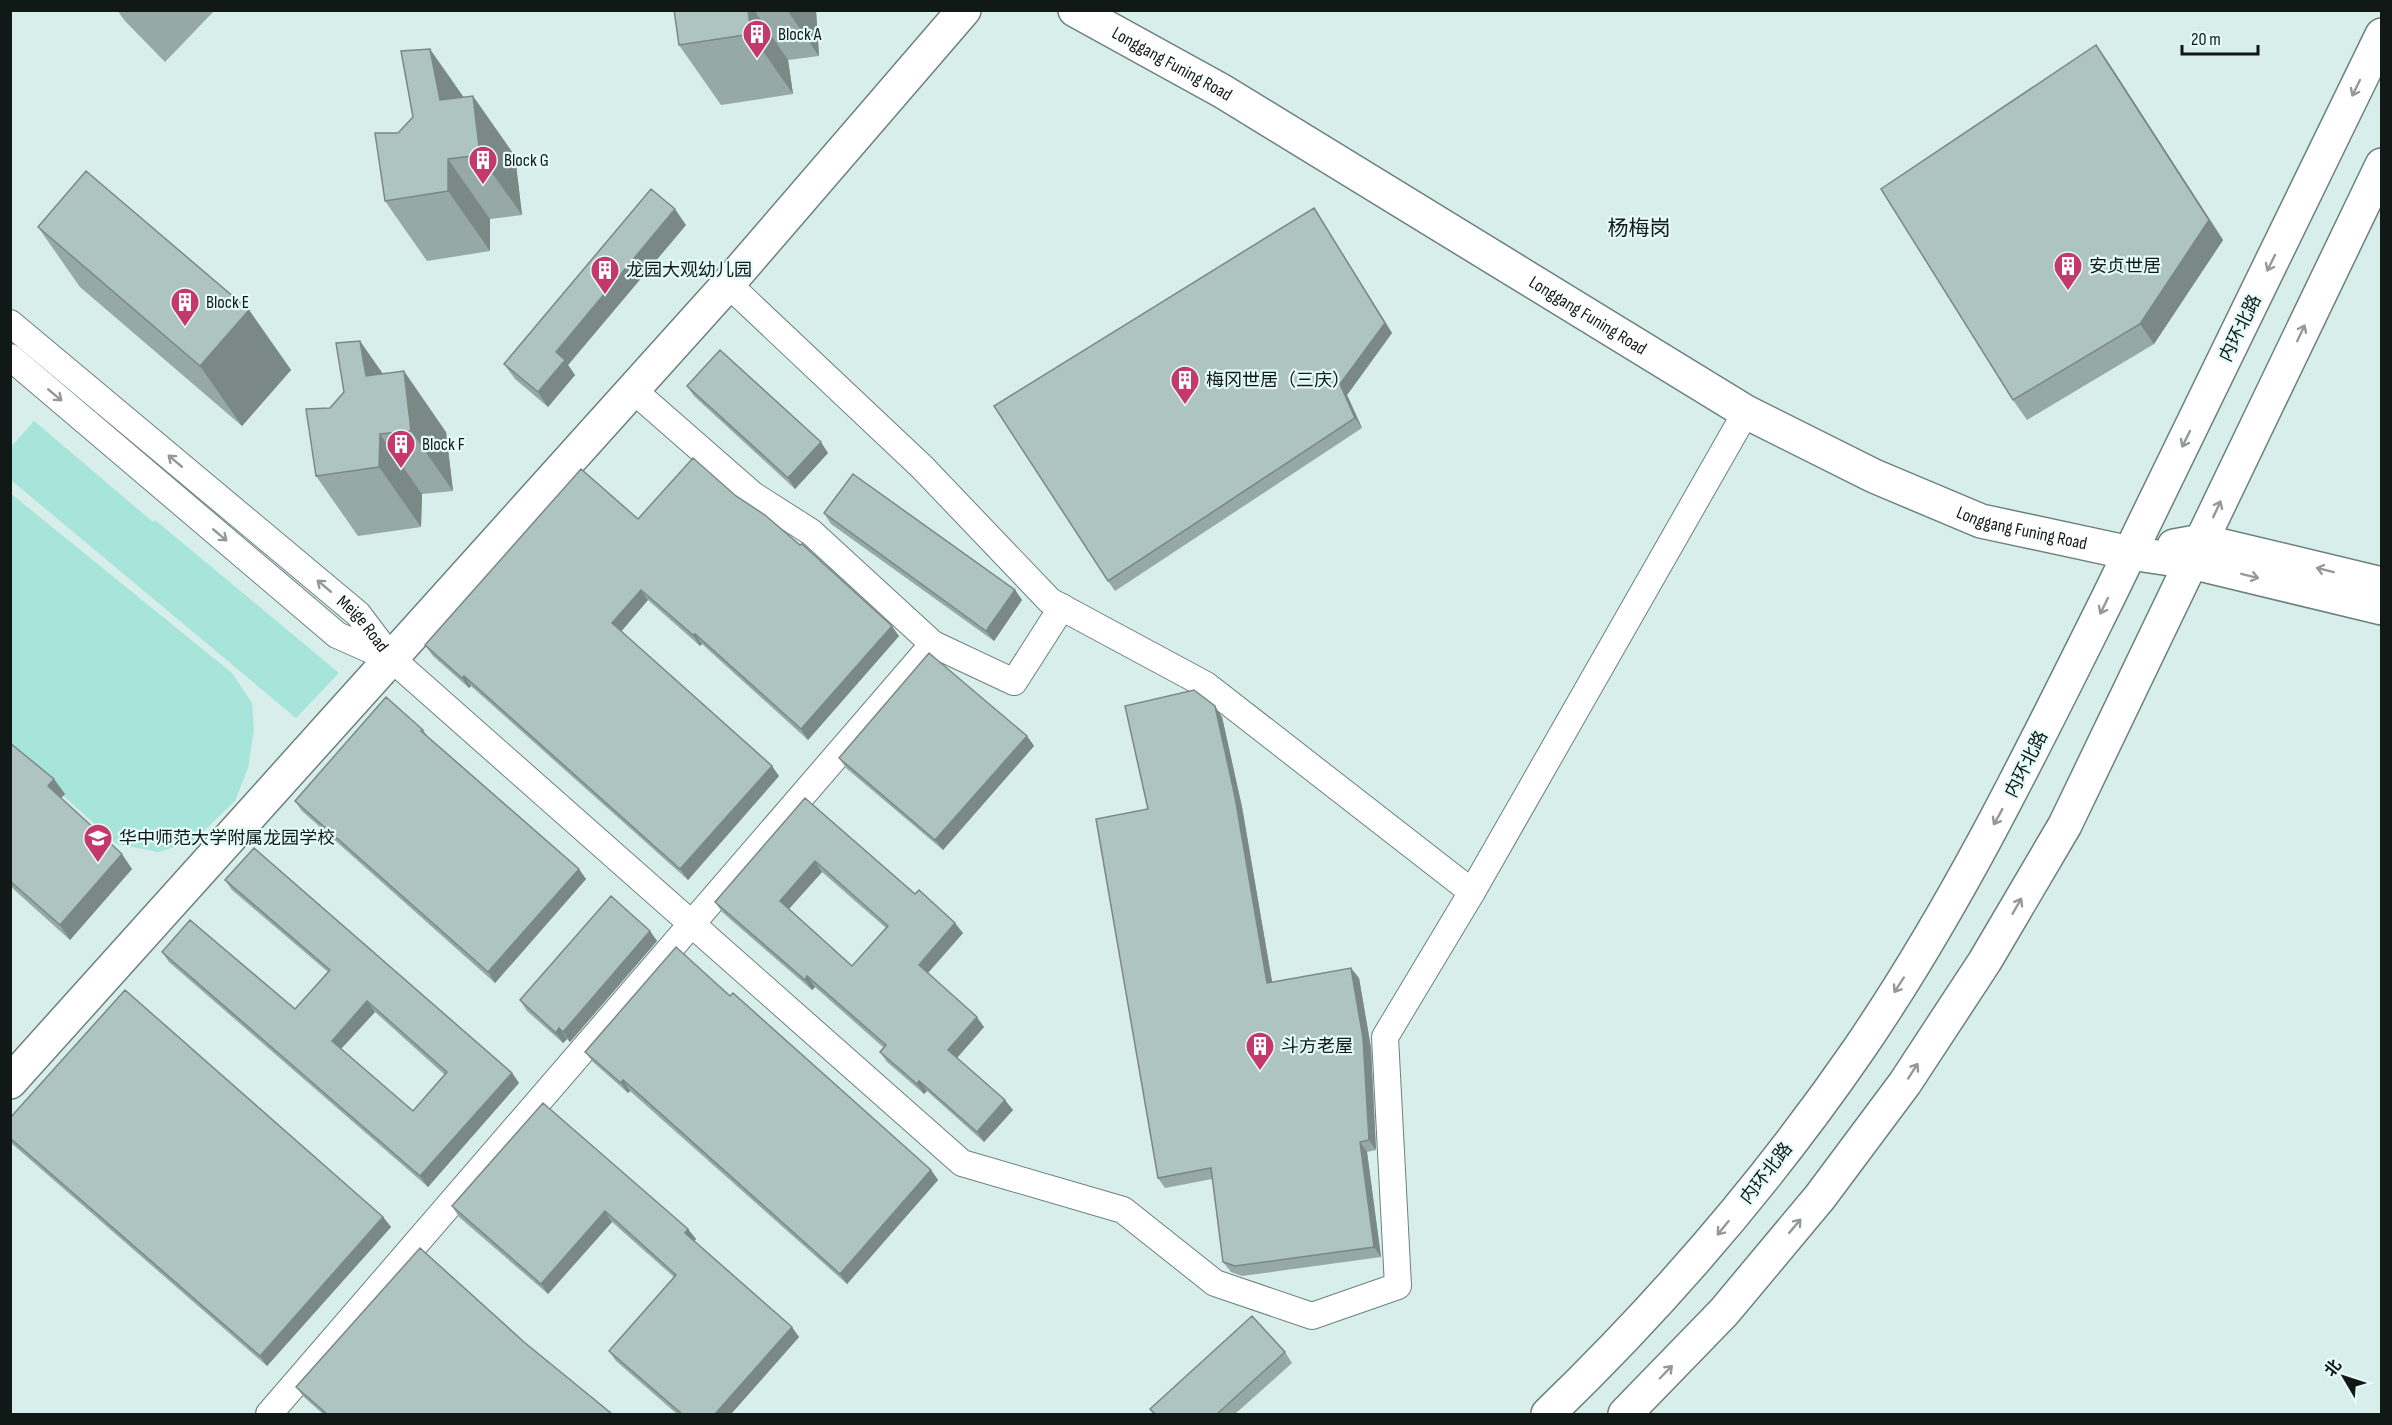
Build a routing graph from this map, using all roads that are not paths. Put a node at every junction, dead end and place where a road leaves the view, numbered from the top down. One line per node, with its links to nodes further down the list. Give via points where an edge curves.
1 (964, 10): 5 (street)
2 (1075, 10): 9 (street, Longgang Funing Road, via 1222,91)
3 (2382, 35): 11 (street, 内环北路, one-way to 11)
4 (2382, 165): 10 (street, one-way to 4)
5 (728, 284): 8 (street); 13 (street, via 922,467 1050,601)
6 (10, 323): 16 (street, Meige Road, one-way to 6, via 358,614)
7 (10, 357): 16 (street, Meige Road, one-way to 16, via 337,635)
8 (633, 390): 15 (street, via 753,495 811,532); 16 (street)
9 (1746, 412): 11 (street, Longgang Funing Road, via 1874,476 1981,521); 17 (street)
10 (2197, 551): 11 (street, Longgang Funing Road); 12 (street, Longgang Funing Road, one-way to 10); 14 (street, Longgang Funing Road, one-way to 14); 22 (street, one-way to 10, via 1724,1312 1820,1197 1905,1083 1985,961 2065,825)
11 (2130, 553): 21 (street, 内环北路, one-way to 21, via 2011,795 1935,929 1858,1049 1776,1162 1684,1276)
12 (2382, 584)
13 (1062, 607): 15 (street, via 1014,682); 17 (street, via 1206,684)
14 (2382, 609)
15 (933, 644): 18 (street)
16 (392, 659): 18 (street); 19 (street)
17 (1472, 892): 18 (street, via 1385,1037 1398,1286 1312,1316 1215,1283 1123,1210 962,1163)
18 (691, 924): 20 (street)
19 (10, 1082)
20 (269, 1414)
21 (1548, 1414)
22 (1625, 1414)

